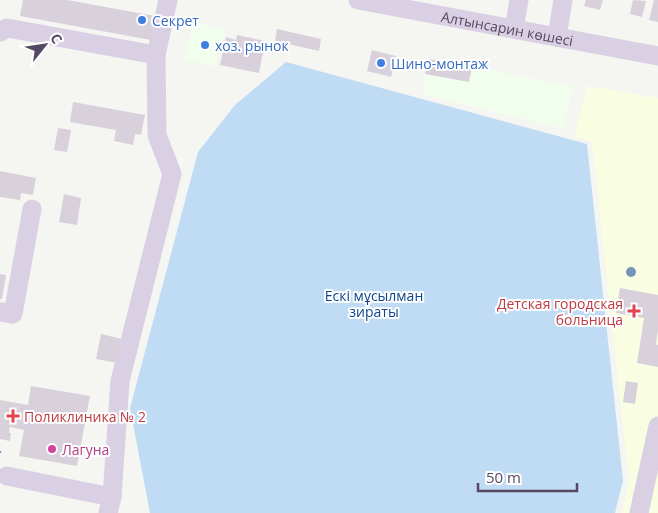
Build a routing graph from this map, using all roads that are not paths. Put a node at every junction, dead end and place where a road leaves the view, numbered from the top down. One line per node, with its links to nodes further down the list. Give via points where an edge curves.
1 (168, 0): 8 (street)
2 (358, 0): 5 (street, Алтынсарин көшесі)
3 (519, 0): 5 (street)
4 (563, 0): 7 (street)
5 (514, 29): 7 (street, Алтынсарин көшесі)
6 (0, 32): 8 (street, via 7,28)
7 (557, 37): 9 (street, Алтынсарин көшесі)
8 (156, 55): 15 (street, via 157,135 172,174 120,381)
9 (658, 56)
10 (32, 209): 11 (street, via 13,314)
11 (0, 312)
12 (658, 426): 14 (street)
13 (7, 476): 15 (street)
14 (646, 504)
15 (110, 505)

